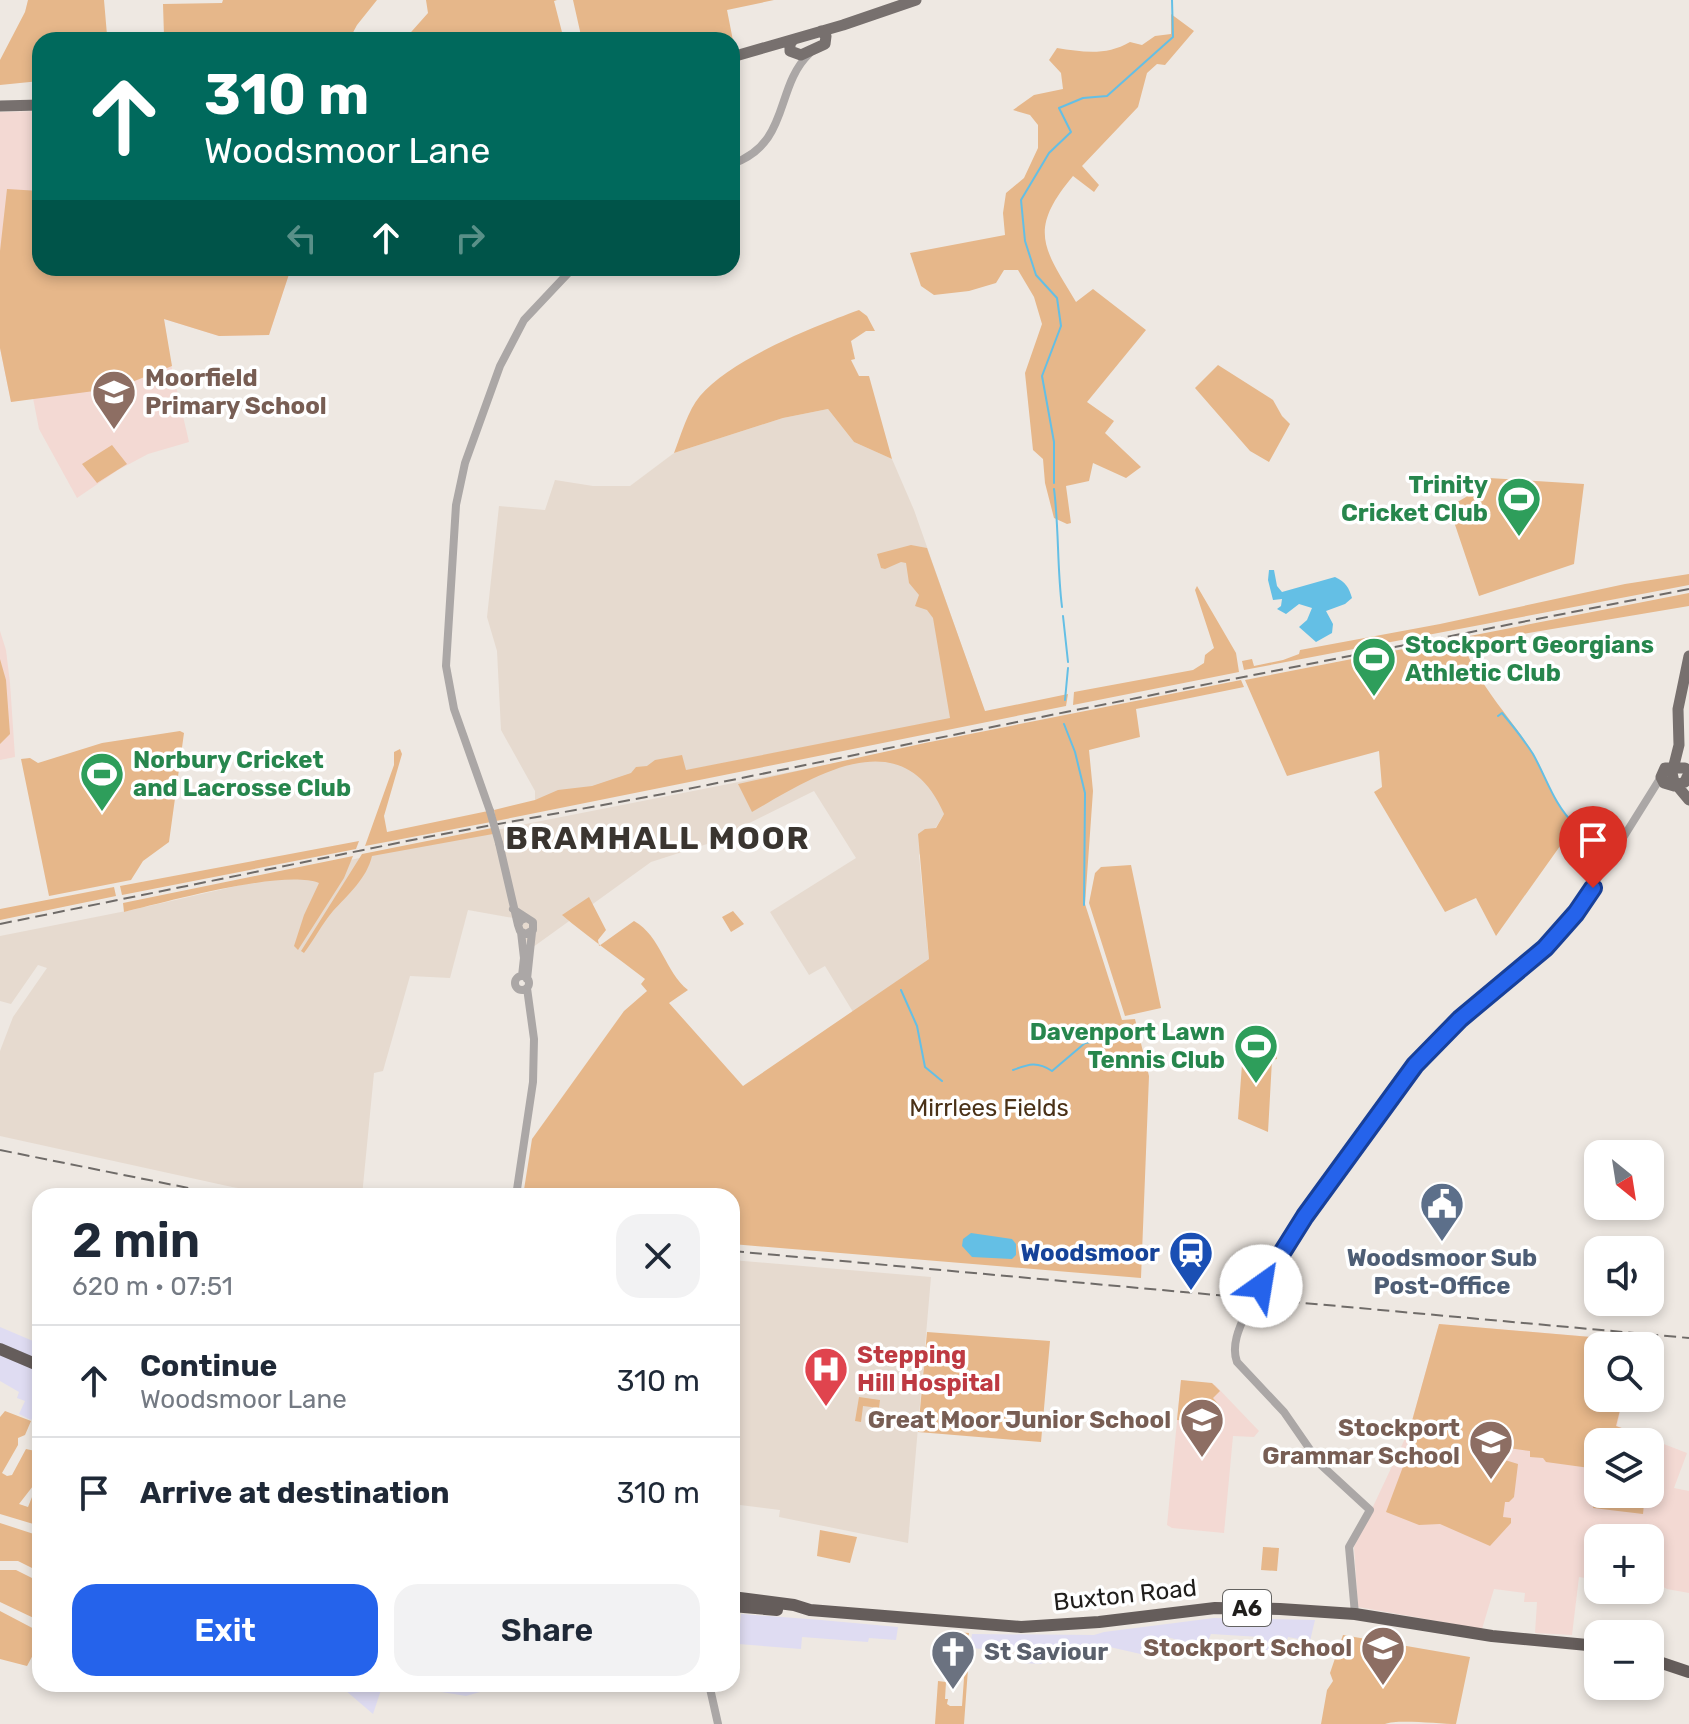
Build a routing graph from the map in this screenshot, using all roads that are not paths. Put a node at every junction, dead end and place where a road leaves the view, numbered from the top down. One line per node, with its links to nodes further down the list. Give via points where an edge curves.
1 (916, 0): 2 (main road)
2 (824, 35): 3 (main road); 4 (main road, via 825,44)
3 (791, 48): 4 (main road, via 801,55); 5 (street)
4 (812, 51): 5 (street)
5 (793, 77): 8 (street, via 767,139)
6 (32, 105): 7 (main road)
7 (0, 106)
8 (740, 160)
9 (565, 276): 13 (street, bridge, via 534,306 500,366 465,463 456,505 446,666 454,709 499,843)
10 (1689, 656): 11 (main road, via 1678,709)
11 (1677, 778): 12 (main road); 24 (street, bridge, via 1654,793 1576,913 1535,957 1434,1043 1305,1216 1246,1313 1236,1340 1237,1362 1284,1412 1320,1464 1370,1510 1349,1547)
12 (1689, 800)
13 (512, 908): 14 (street); 15 (street)
14 (526, 918): 15 (street); 16 (street, via 533,922)
15 (520, 929): 16 (street); 17 (street)
16 (532, 932): 17 (street)
17 (524, 983): 18 (street, via 533,1029 532,1093)
18 (517, 1188)
19 (0, 1349): 20 (highway)
20 (32, 1363)
21 (740, 1598): 23 (highway, Buxton Road / A6)
22 (740, 1607): 23 (highway, Buxton Road / A6)
23 (800, 1608): 24 (highway, Buxton Road / A6, via 1021,1627 1215,1608)
24 (1355, 1614): 25 (highway, Buxton Road / A6)
25 (1584, 1645)
26 (1664, 1664): 27 (highway)
27 (1689, 1672)
28 (711, 1692): 29 (street)
29 (718, 1724)

